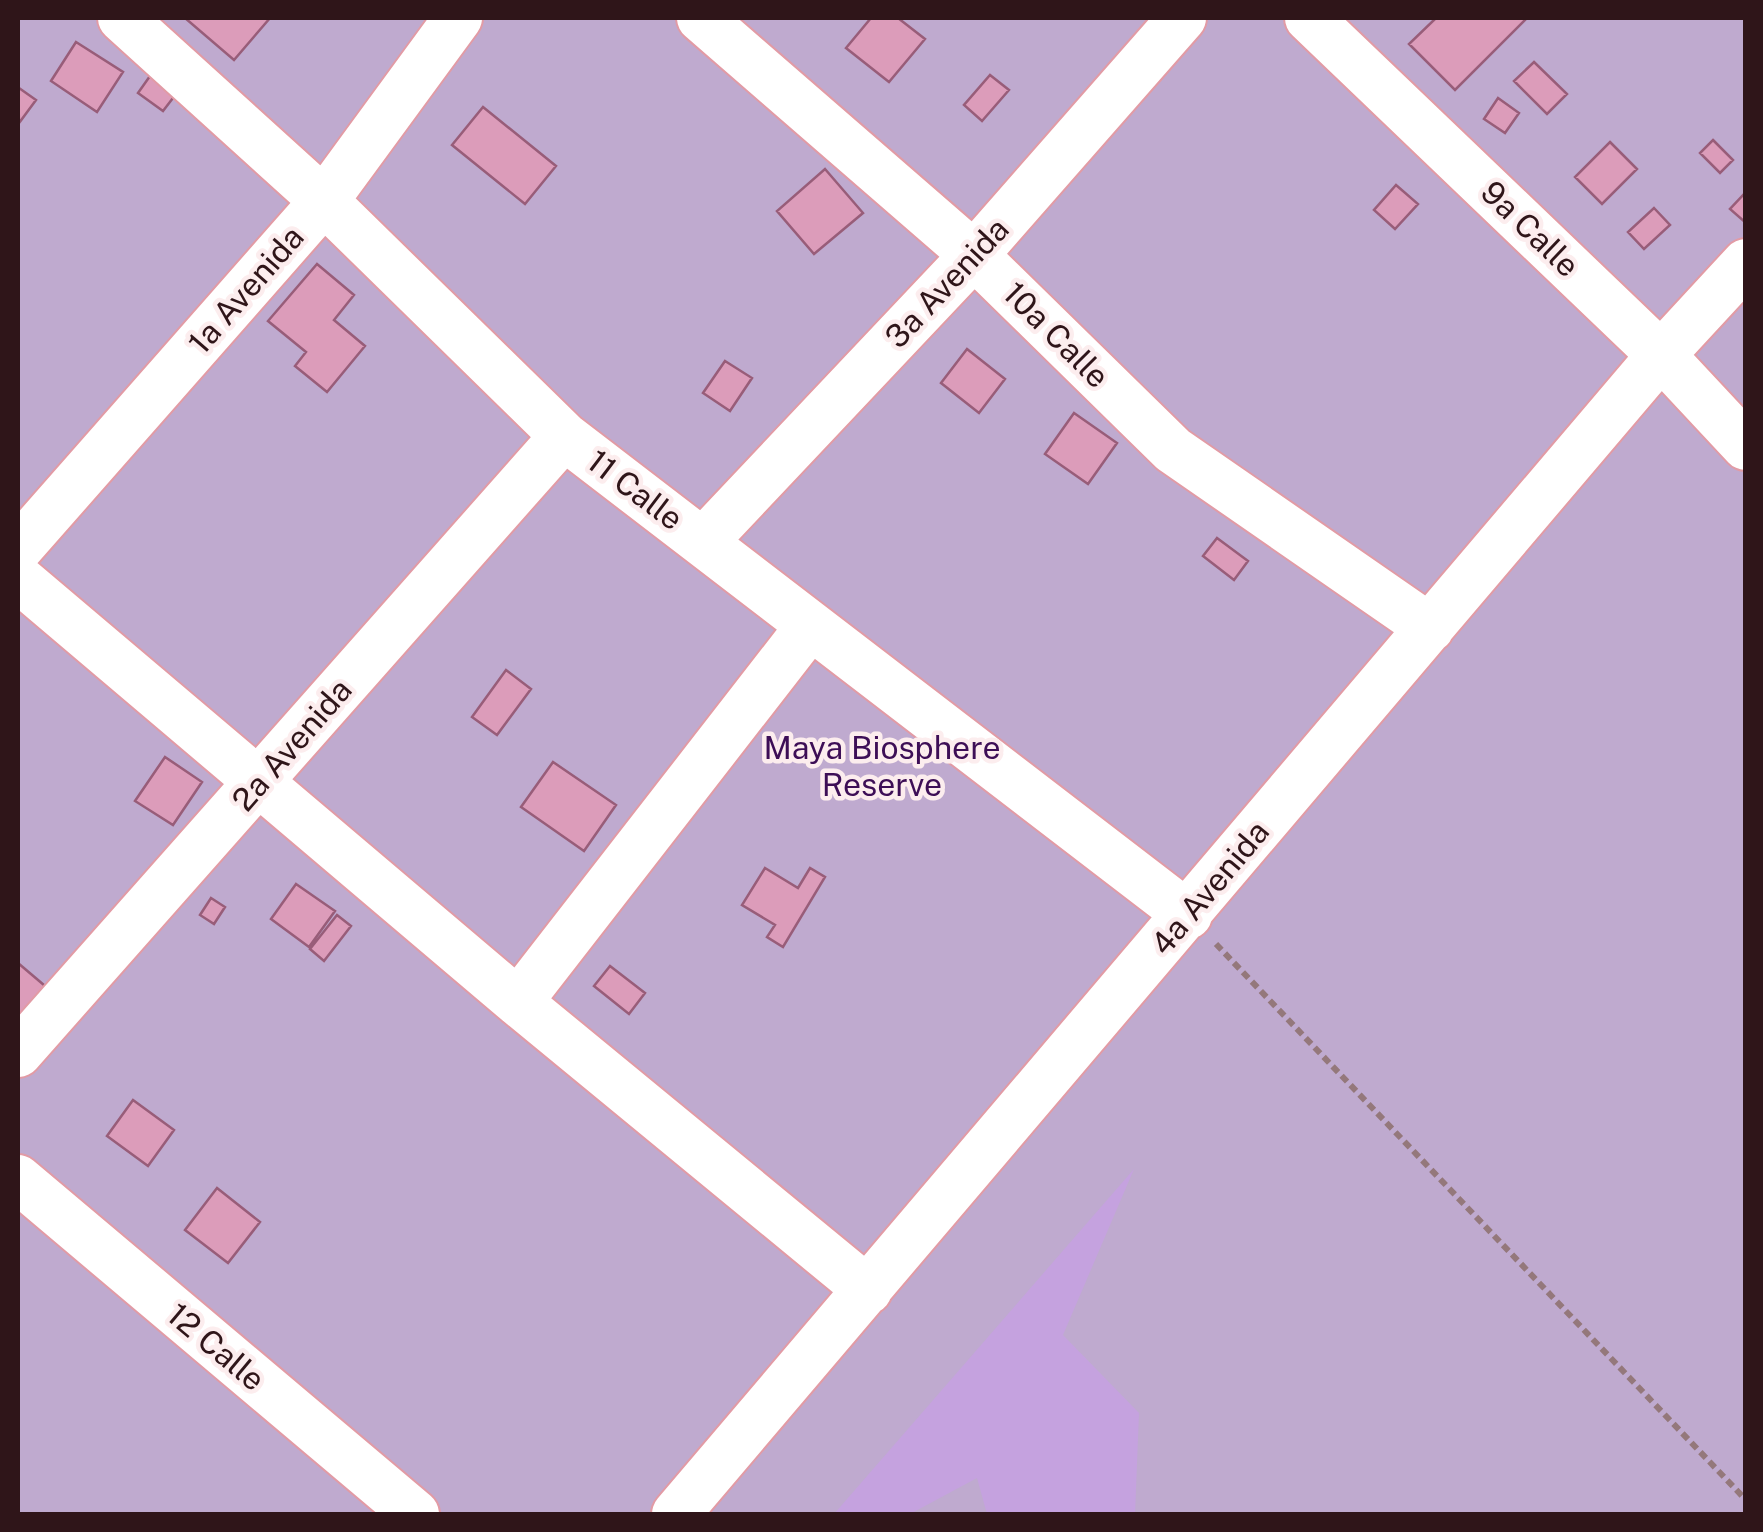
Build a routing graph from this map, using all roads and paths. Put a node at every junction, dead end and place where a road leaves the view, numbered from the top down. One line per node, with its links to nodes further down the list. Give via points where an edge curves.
1 (122, 18): 6 (street, 11 Calle)
2 (458, 18): 6 (street, 1a Avenida)
3 (700, 18): 7 (street, 10a Calle)
4 (1182, 18): 7 (street, 3a Avenida)
5 (1309, 18): 9 (street, 9a Calle)
6 (324, 201): 10 (street, 11 Calle); 13 (street, 1a Avenida)
7 (974, 255): 12 (street, 3a Avenida); 16 (street, 10a Calle, via 1172,450)
8 (1746, 264): 9 (street, 4a Avenida)
9 (1661, 356): 11 (street, 9a Calle); 16 (street, 4a Avenida)
10 (564, 436): 12 (street, 11 Calle); 17 (street, 2a Avenida)
11 (1746, 446)
12 (704, 542): 15 (street, 11 Calle)
13 (18, 549)
14 (18, 578): 17 (street)
15 (810, 626): 18 (street, 11 Calle); 19 (street)
16 (1430, 628): 18 (street, 4a Avenida)
17 (260, 783): 19 (street); 20 (street, 2a Avenida)
18 (1188, 914): 22 (street, 4a Avenida); 23 (path)
19 (518, 1002): 22 (street)
20 (18, 1053)
21 (18, 1180): 24 (street, 12 Calle)
22 (868, 1290): 25 (street, 4a Avenida)
23 (1746, 1500)
24 (415, 1514)
25 (676, 1514)

